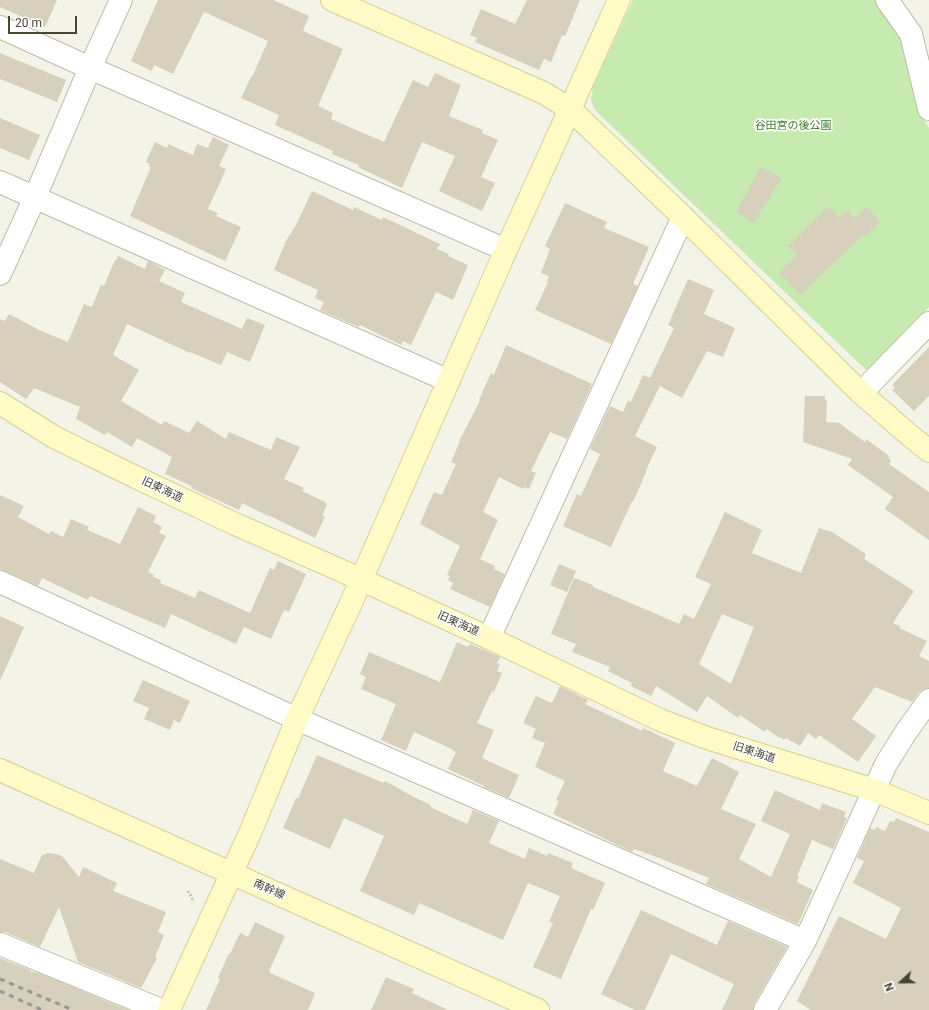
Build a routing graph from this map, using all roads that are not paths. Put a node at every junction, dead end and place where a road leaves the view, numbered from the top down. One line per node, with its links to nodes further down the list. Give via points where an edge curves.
1 (120, 0): 6 (street)
2 (332, 0): 7 (street, via 544,93)
3 (619, 0): 7 (street)
4 (887, 0): 8 (street, via 911,34)
5 (0, 28): 6 (street)
6 (90, 68): 10 (street); 12 (street)
7 (570, 109): 11 (street); 12 (street)
8 (929, 109)
9 (0, 182): 10 (street)
10 (35, 197): 13 (street); 15 (street)
11 (682, 217): 16 (street); 21 (street)
12 (506, 250): 15 (street)
13 (0, 274)
14 (929, 323): 16 (street)
15 (448, 381): 19 (street)
16 (861, 392): 18 (street)
17 (0, 403): 19 (street, 旧東海道, via 54,437 127,474)
18 (929, 451)
19 (361, 580): 21 (street, 旧東海道); 23 (street)
20 (0, 582): 23 (street)
21 (489, 638): 25 (street, 旧東海道, via 660,720 707,738)
22 (929, 700): 25 (street, via 886,764)
23 (297, 719): 27 (street); 28 (street)
24 (0, 770): 27 (street, 南幹線)
25 (874, 790): 26 (street, 旧東海道); 28 (street)
26 (929, 813)
27 (231, 873): 31 (street); 32 (street, 南幹線)
28 (805, 941): 33 (street)
29 (0, 944): 30 (street)
30 (162, 1010)
31 (169, 1010)
32 (538, 1010)
33 (765, 1010)

